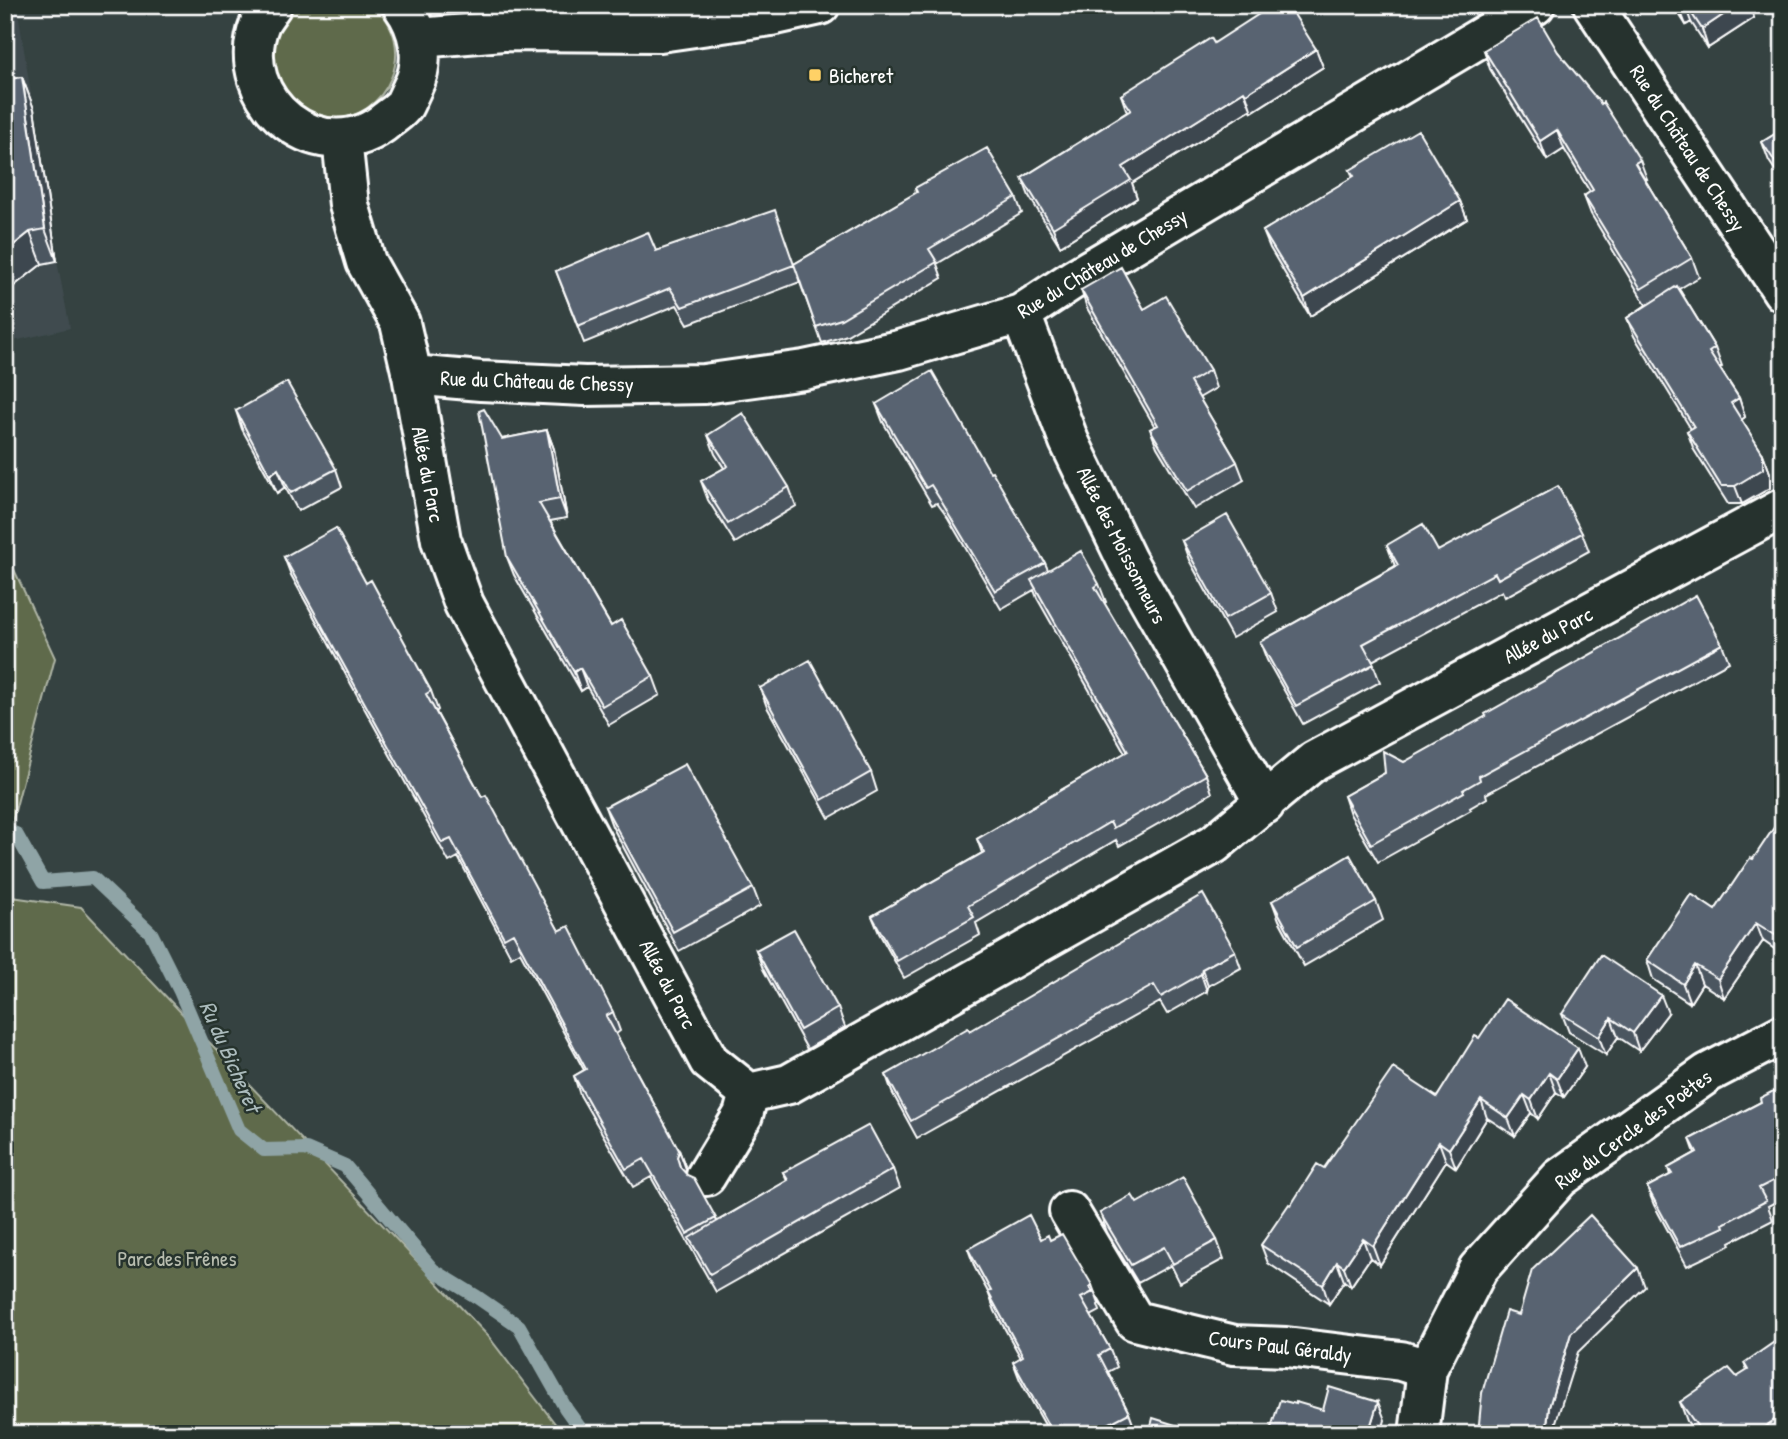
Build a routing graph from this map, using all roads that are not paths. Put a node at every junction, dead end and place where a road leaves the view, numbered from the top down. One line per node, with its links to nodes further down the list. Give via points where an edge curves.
1 (272, 5): 6 (street, via 260,22 253,56 260,89 279,116 308,134)
2 (820, 5): 5 (street, via 660,32 503,31)
3 (1535, 5): 8 (street, Rue du Château de Chessy)
4 (1593, 5): 7 (street, Rue du Château de Chessy)
5 (411, 22): 6 (street, via 419,74 403,107 376,130)
6 (342, 139): 9 (street, Allée du Parc, via 349,205 366,262 400,323)
7 (1783, 292)
8 (1021, 314): 9 (street, Rue du Château de Chessy, via 899,350 704,384 585,386); 11 (street, Allée des Moissonneurs, via 1069,441 1127,561)
9 (412, 375): 13 (street, Allée du Parc, via 440,540 464,604 709,1061)
10 (1783, 508): 11 (street, Allée du Parc, via 1314,761)
11 (1265, 804): 13 (street, Allée du Parc, via 1214,844 789,1084)
12 (1783, 1034): 16 (street, Rue du Cercle des Poètes, via 1708,1073 1560,1178 1478,1269)
13 (749, 1093): 14 (street, via 743,1115)
14 (706, 1176)
15 (1069, 1212): 16 (street, Cours Paul Géraldy, via 1135,1321 1234,1345 1401,1361)
16 (1427, 1369): 17 (street, Rue du Cercle des Poètes)
17 (1419, 1434)

